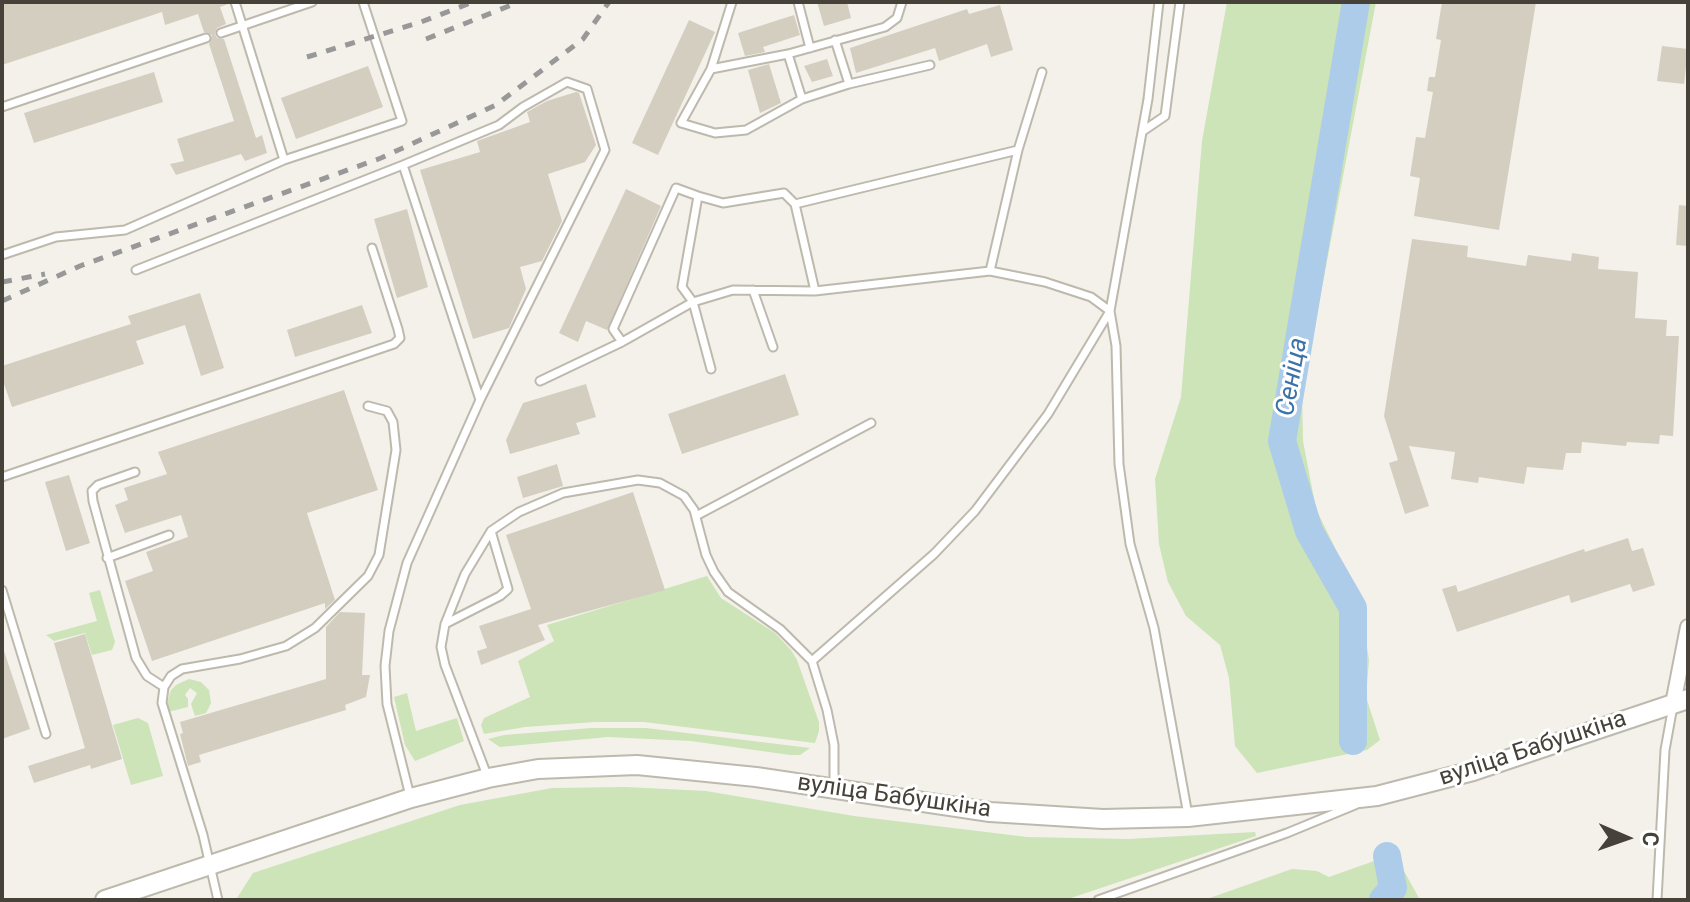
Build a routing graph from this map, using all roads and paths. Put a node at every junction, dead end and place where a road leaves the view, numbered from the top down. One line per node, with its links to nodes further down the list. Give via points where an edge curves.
1 (235, 2): 9 (lane)
2 (312, 2): 9 (lane)
3 (363, 2): 23 (lane, via 402,121)
4 (732, 2): 16 (lane)
5 (798, 2): 13 (lane)
6 (902, 2): 12 (lane, via 897,18 885,27)
7 (1159, 2): 21 (lane)
8 (1180, 2): 21 (lane, via 1165,116)
9 (243, 25): 10 (lane); 23 (lane)
10 (221, 33)
11 (206, 38): 20 (lane)
12 (835, 40): 13 (lane); 18 (lane)
13 (810, 48): 14 (lane)
14 (788, 54): 16 (lane); 19 (lane)
15 (930, 65): 18 (lane)
16 (711, 69): 19 (lane, via 681,123 715,133 746,130)
17 (1042, 72): 22 (lane)
18 (849, 84): 19 (lane)
19 (802, 99)
20 (2, 107)
21 (1143, 131): 34 (lane)
22 (1018, 150): 26 (lane); 30 (lane)
23 (284, 160): 28 (lane, via 125,230 56,237)
24 (403, 165): 29 (lane); 39 (lane); 39 (lane, via 499,125 567,82 587,89 605,150)
25 (698, 196): 26 (lane, via 723,203 784,193); 33 (lane, via 682,287); 35 (lane, via 676,188 613,329)
26 (795, 204): 32 (lane)
27 (372, 248): 43 (lane, via 398,329 400,338 394,344)
28 (2, 255)
29 (136, 270)
30 (990, 271): 32 (lane); 34 (lane, via 1091,297)
31 (753, 290): 32 (lane); 33 (lane); 36 (lane)
32 (815, 291)
33 (693, 302): 35 (lane); 37 (lane)
34 (1110, 311): 51 (lane, via 1048,414 975,511); 59 (lane, via 1119,464 1130,544 1154,628)
35 (622, 342): 38 (lane)
36 (773, 347)
37 (711, 369)
38 (540, 381)
39 (480, 400): 58 (lane, via 407,563 389,631 387,704)
40 (368, 406): 52 (lane, via 387,411 396,450 379,555 368,576 315,628 286,646 182,669)
41 (871, 423): 44 (lane)
42 (135, 472): 47 (lane, via 92,491)
43 (2, 477)
44 (696, 516): 45 (lane, via 684,496 660,483 638,480 563,493); 51 (lane, via 706,555 728,592 780,629)
45 (491, 531): 49 (lane, via 465,574); 49 (lane, via 508,589)
46 (169, 535): 47 (lane)
47 (107, 558): 52 (lane, via 136,658 147,676)
48 (2, 590): 54 (lane)
49 (445, 624): 55 (lane, via 445,665)
50 (1688, 627): 53 (street)
51 (812, 661): 56 (lane, via 834,745)
52 (164, 687): 60 (lane, via 162,703)
53 (1681, 701): 57 (street, вуліца Бабушкіна, via 1473,771); 64 (lane, via 1665,750)
54 (46, 734)
55 (488, 778): 56 (street, вуліца Бабушкіна, via 538,769 637,765); 58 (street, вуліца Бабушкіна)
56 (834, 789): 59 (street, вуліца Бабушкіна, via 990,812 1103,819)
57 (1377, 796): 59 (street, вуліца Бабушкіна); 63 (lane)
58 (411, 798): 60 (street, вуліца Бабушкіна)
59 (1188, 817)
60 (211, 865): 61 (street, вуліца Бабушкіна); 62 (lane)
61 (105, 900)
62 (218, 900)
63 (1098, 900)
64 (1657, 900)

